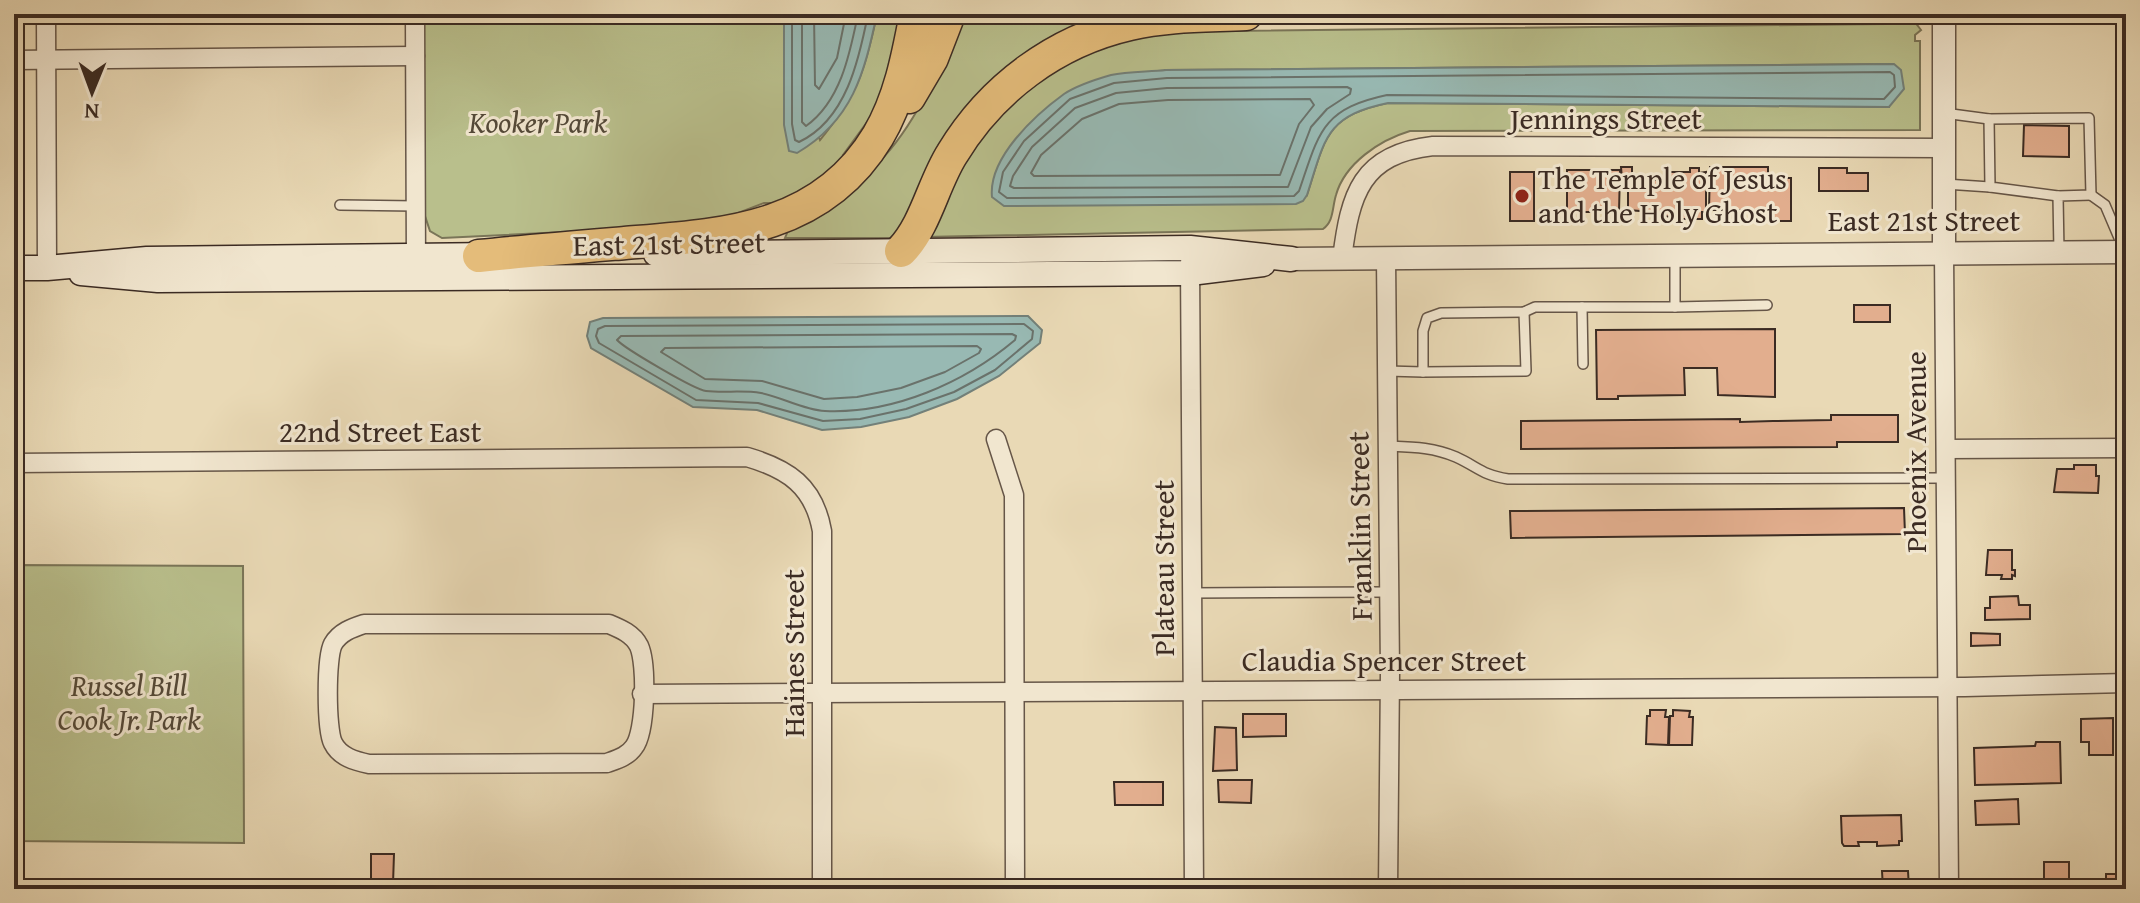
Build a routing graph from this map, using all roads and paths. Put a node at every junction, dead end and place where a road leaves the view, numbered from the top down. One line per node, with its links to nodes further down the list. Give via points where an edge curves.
1 (46, 14): 9 (street)
2 (415, 14): 7 (street)
3 (916, 14): 12 (highway, via 897,96)
4 (949, 14): 12 (highway, via 932,58)
5 (1246, 14): 21 (highway, via 1130,24 1080,41 1022,74 966,129)
6 (1944, 14): 10 (street, Phoenix Avenue)
7 (415, 56): 9 (street); 19 (street)
8 (14, 60): 9 (street)
9 (46, 60): 32 (street)
10 (1943, 113): 11 (lane); 13 (street, Phoenix Avenue)
11 (1989, 119): 15 (lane); 16 (lane, via 2089,118)
12 (878, 136): 25 (highway, via 853,170 818,198 774,221 731,233)
13 (1943, 148): 14 (street, Phoenix Avenue); 29 (street, Jennings Street, via 1406,149 1385,159 1353,198)
14 (1943, 184): 15 (lane); 24 (street, Phoenix Avenue)
15 (1990, 187): 17 (lane)
16 (2091, 195): 17 (lane); 23 (lane, via 2105,205)
17 (2058, 196): 22 (lane)
18 (340, 205): 19 (lane)
19 (416, 206): 30 (street)
20 (1190, 248): 21 (main road, East 21st Street); 28 (main road, East 21st Street); 33 (street, Plateau Street)
21 (901, 251): 25 (main road, East 21st Street); 34 (street)
22 (2059, 252): 23 (street, East 21st Street); 24 (street, East 21st Street)
23 (2125, 252)
24 (1944, 253): 26 (street, East 21st Street); 45 (street, Phoenix Avenue)
25 (479, 256): 30 (main road, East 21st Street)
26 (1675, 256): 27 (street, East 21st Street); 37 (lane)
27 (1386, 258): 29 (street, East 21st Street); 40 (street, Franklin Street)
28 (1291, 259): 29 (street, East 21st Street); 33 (main road, East 21st Street)
29 (1342, 259)
30 (416, 267): 32 (main road, East 21st Street, via 158,280); 34 (main road, East 21st Street)
31 (14, 268): 32 (main road, East 21st Street)
32 (47, 268)
33 (1190, 273): 34 (main road, East 21st Street); 50 (street, Plateau Street)
34 (863, 274)
35 (1767, 305): 37 (lane)
36 (1582, 307): 37 (lane); 38 (lane, via 1535,307); 39 (lane)
37 (1675, 307)
38 (1524, 312): 41 (lane, via 1441,313 1427,318); 41 (lane, via 1526,371)
39 (1583, 364)
40 (1387, 371): 41 (lane); 43 (street, Franklin Street)
41 (1423, 372)
42 (996, 439): 55 (street, via 1014,495)
43 (1387, 446): 48 (lane, via 1425,447 1487,476 1508,479); 49 (street, Franklin Street)
44 (2126, 448): 45 (street)
45 (1946, 449): 48 (street, Phoenix Avenue)
46 (747, 457): 47 (street, 22nd Street East); 56 (street, Haines Street, via 794,477 819,515)
47 (14, 463)
48 (1946, 478): 52 (street, Phoenix Avenue)
49 (1389, 592): 50 (lane); 53 (street, Franklin Street)
50 (1192, 593): 54 (street, Plateau Street)
51 (2126, 683): 52 (street, Claudia Spencer Street)
52 (1947, 687): 53 (street, Claudia Spencer Street); 62 (street, Phoenix Avenue)
53 (1388, 689): 54 (street, Claudia Spencer Street); 61 (street, Franklin Street)
54 (1193, 690): 55 (street, Claudia Spencer Street); 60 (street, Plateau Street)
55 (1013, 691): 56 (street, Claudia Spencer Street); 59 (street)
56 (822, 692): 57 (street, Claudia Spencer Street); 58 (street, Haines Street)
57 (642, 694): 57 (street, via 639,647 633,637 609,624 364,624 340,635 329,658 333,743 343,755 369,764 607,763 622,758 639,740)
58 (822, 889)
59 (1015, 889)
60 (1194, 889)
61 (1388, 889)
62 (1949, 889)

